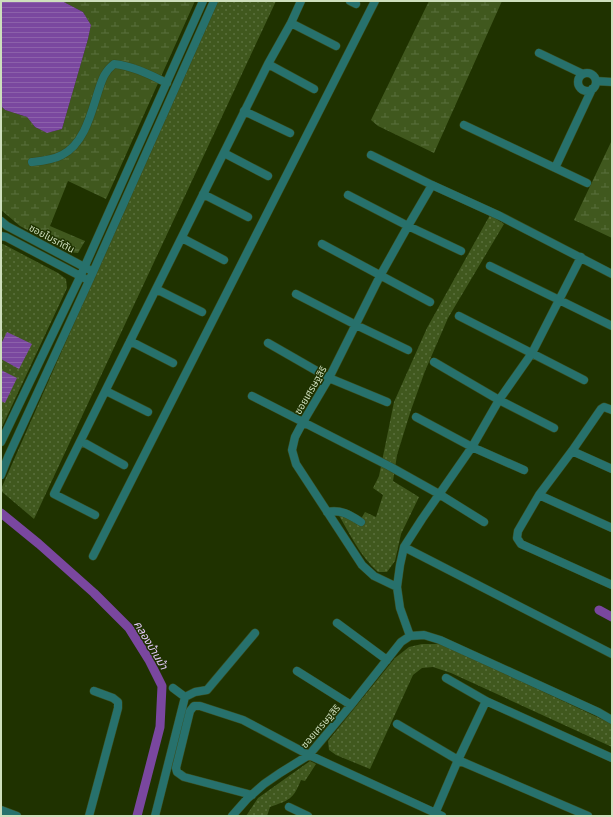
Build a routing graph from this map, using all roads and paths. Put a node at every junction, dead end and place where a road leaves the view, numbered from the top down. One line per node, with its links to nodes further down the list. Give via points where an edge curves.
1 (203, 1): 11 (street)
2 (214, 1): 38 (street)
3 (301, 1): 5 (street)
4 (375, 1): 84 (street)
5 (291, 23): 6 (street); 8 (street)
6 (336, 46)
7 (539, 53): 9 (street)
8 (268, 64): 13 (street); 15 (street)
9 (583, 74): 10 (street, via 592,74); 14 (street, via 578,81 579,86 586,91)
10 (596, 81): 12 (street); 14 (street)
11 (166, 82): 20 (street, via 131,67 114,64 103,76 87,126 77,142 62,155); 37 (street)
12 (612, 82)
13 (314, 89)
14 (592, 89): 21 (street)
15 (244, 111): 17 (street); 18 (street)
16 (464, 125): 21 (street)
17 (290, 132)
18 (224, 153): 22 (street); 25 (street)
19 (371, 155): 24 (street)
20 (32, 162)
21 (555, 168): 23 (street)
22 (268, 176)
23 (587, 183)
24 (432, 185): 29 (street, ซอยเศรษฐสิริ); 34 (street, via 500,216)
25 (203, 194): 27 (street); 31 (street)
26 (348, 196): 29 (street)
27 (248, 217)
28 (4, 224): 37 (street, ซอยไบรท์ตัน)
29 (408, 226): 33 (street); 40 (street, ซอยเศรษฐสิริ)
30 (3, 236): 41 (street, ซอยไบรท์ตัน)
31 (182, 238): 35 (street); 43 (street)
32 (322, 244): 40 (street)
33 (460, 251)
34 (581, 258): 39 (street); 45 (street)
35 (224, 260)
36 (490, 266): 45 (street)
37 (84, 267): 38 (street, ซอยไบรท์ตัน); 41 (street)
38 (94, 271): 42 (street)
39 (612, 274)
40 (380, 276): 46 (street); 49 (street, ซอยเศรษฐสิริ)
41 (80, 277): 42 (street, ซอยไบรท์ตัน); 69 (street)
42 (89, 281): 75 (street)
43 (156, 288): 47 (street); 51 (street)
44 (296, 294): 49 (street)
45 (559, 300): 50 (street); 54 (street)
46 (430, 302)
47 (202, 312)
48 (460, 316): 54 (street)
49 (356, 325): 53 (street); 57 (street, ซอยเศรษฐสิริ)
50 (612, 326)
51 (130, 341): 56 (street); 59 (street)
52 (268, 343): 57 (street)
53 (408, 350)
54 (532, 353): 58 (street); 61 (street)
55 (434, 362): 61 (street)
56 (173, 363)
57 (329, 378): 62 (street); 66 (street, ซอยเศรษฐสิริ)
58 (584, 380)
59 (106, 391): 64 (street); 68 (street)
60 (252, 396): 66 (street)
61 (499, 400): 67 (street); 70 (street)
62 (387, 402)
63 (610, 409): 71 (street, via 601,409)
64 (148, 412)
65 (416, 416): 70 (street)
66 (303, 422): 76 (street); 78 (street, ซอยเศรษฐสิริ, via 292,450 296,464)
67 (554, 428)
68 (81, 441): 72 (street); 79 (street, via 54,494)
69 (1, 442)
70 (472, 447): 74 (street); 76 (street)
71 (572, 451): 73 (street); 77 (street)
72 (124, 465)
73 (612, 469)
74 (524, 470)
75 (1, 475)
76 (439, 494): 81 (street); 83 (street)
77 (539, 495): 82 (street); 85 (street, via 518,531 517,538 521,544)
78 (327, 512): 80 (street, via 339,511); 86 (street, ซอยเศรษฐสิริ, via 362,565 374,576)
79 (95, 515)
80 (361, 522)
81 (484, 522)
82 (612, 528)
83 (404, 546): 86 (street); 90 (street)
84 (94, 556)
85 (612, 585)
86 (397, 587): 89 (street, via 400,608)
87 (337, 623): 91 (street)
88 (255, 633): 96 (street, via 206,690)
89 (410, 636): 91 (street, ซอยเศรษฐสิริ); 99 (street, via 424,635 440,640)
90 (612, 654)
91 (387, 660): 98 (street, ซอยเศรษฐสิริ)
92 (298, 671): 98 (street)
93 (446, 678): 97 (street)
94 (173, 688): 96 (street)
95 (94, 691): 107 (street, via 113,698 118,702 118,708)
96 (185, 697): 108 (street)
97 (486, 701): 102 (street); 103 (street)
98 (351, 705): 101 (street, ซอยเศรษฐสิริ)
99 (612, 720)
100 (397, 724): 103 (street)
101 (309, 755): 104 (street, ซอยเศรษฐสิริ); 104 (street, via 243,720 194,706 190,711 177,772 184,777); 106 (street)
102 (612, 758)
103 (458, 760): 106 (street); 111 (street)
104 (252, 795): 109 (street, ซอยเศรษฐสิริ)
105 (289, 808): 110 (street)
106 (437, 815)
107 (89, 816)
108 (156, 816)
109 (232, 816)
110 (308, 816)
111 (588, 816)

